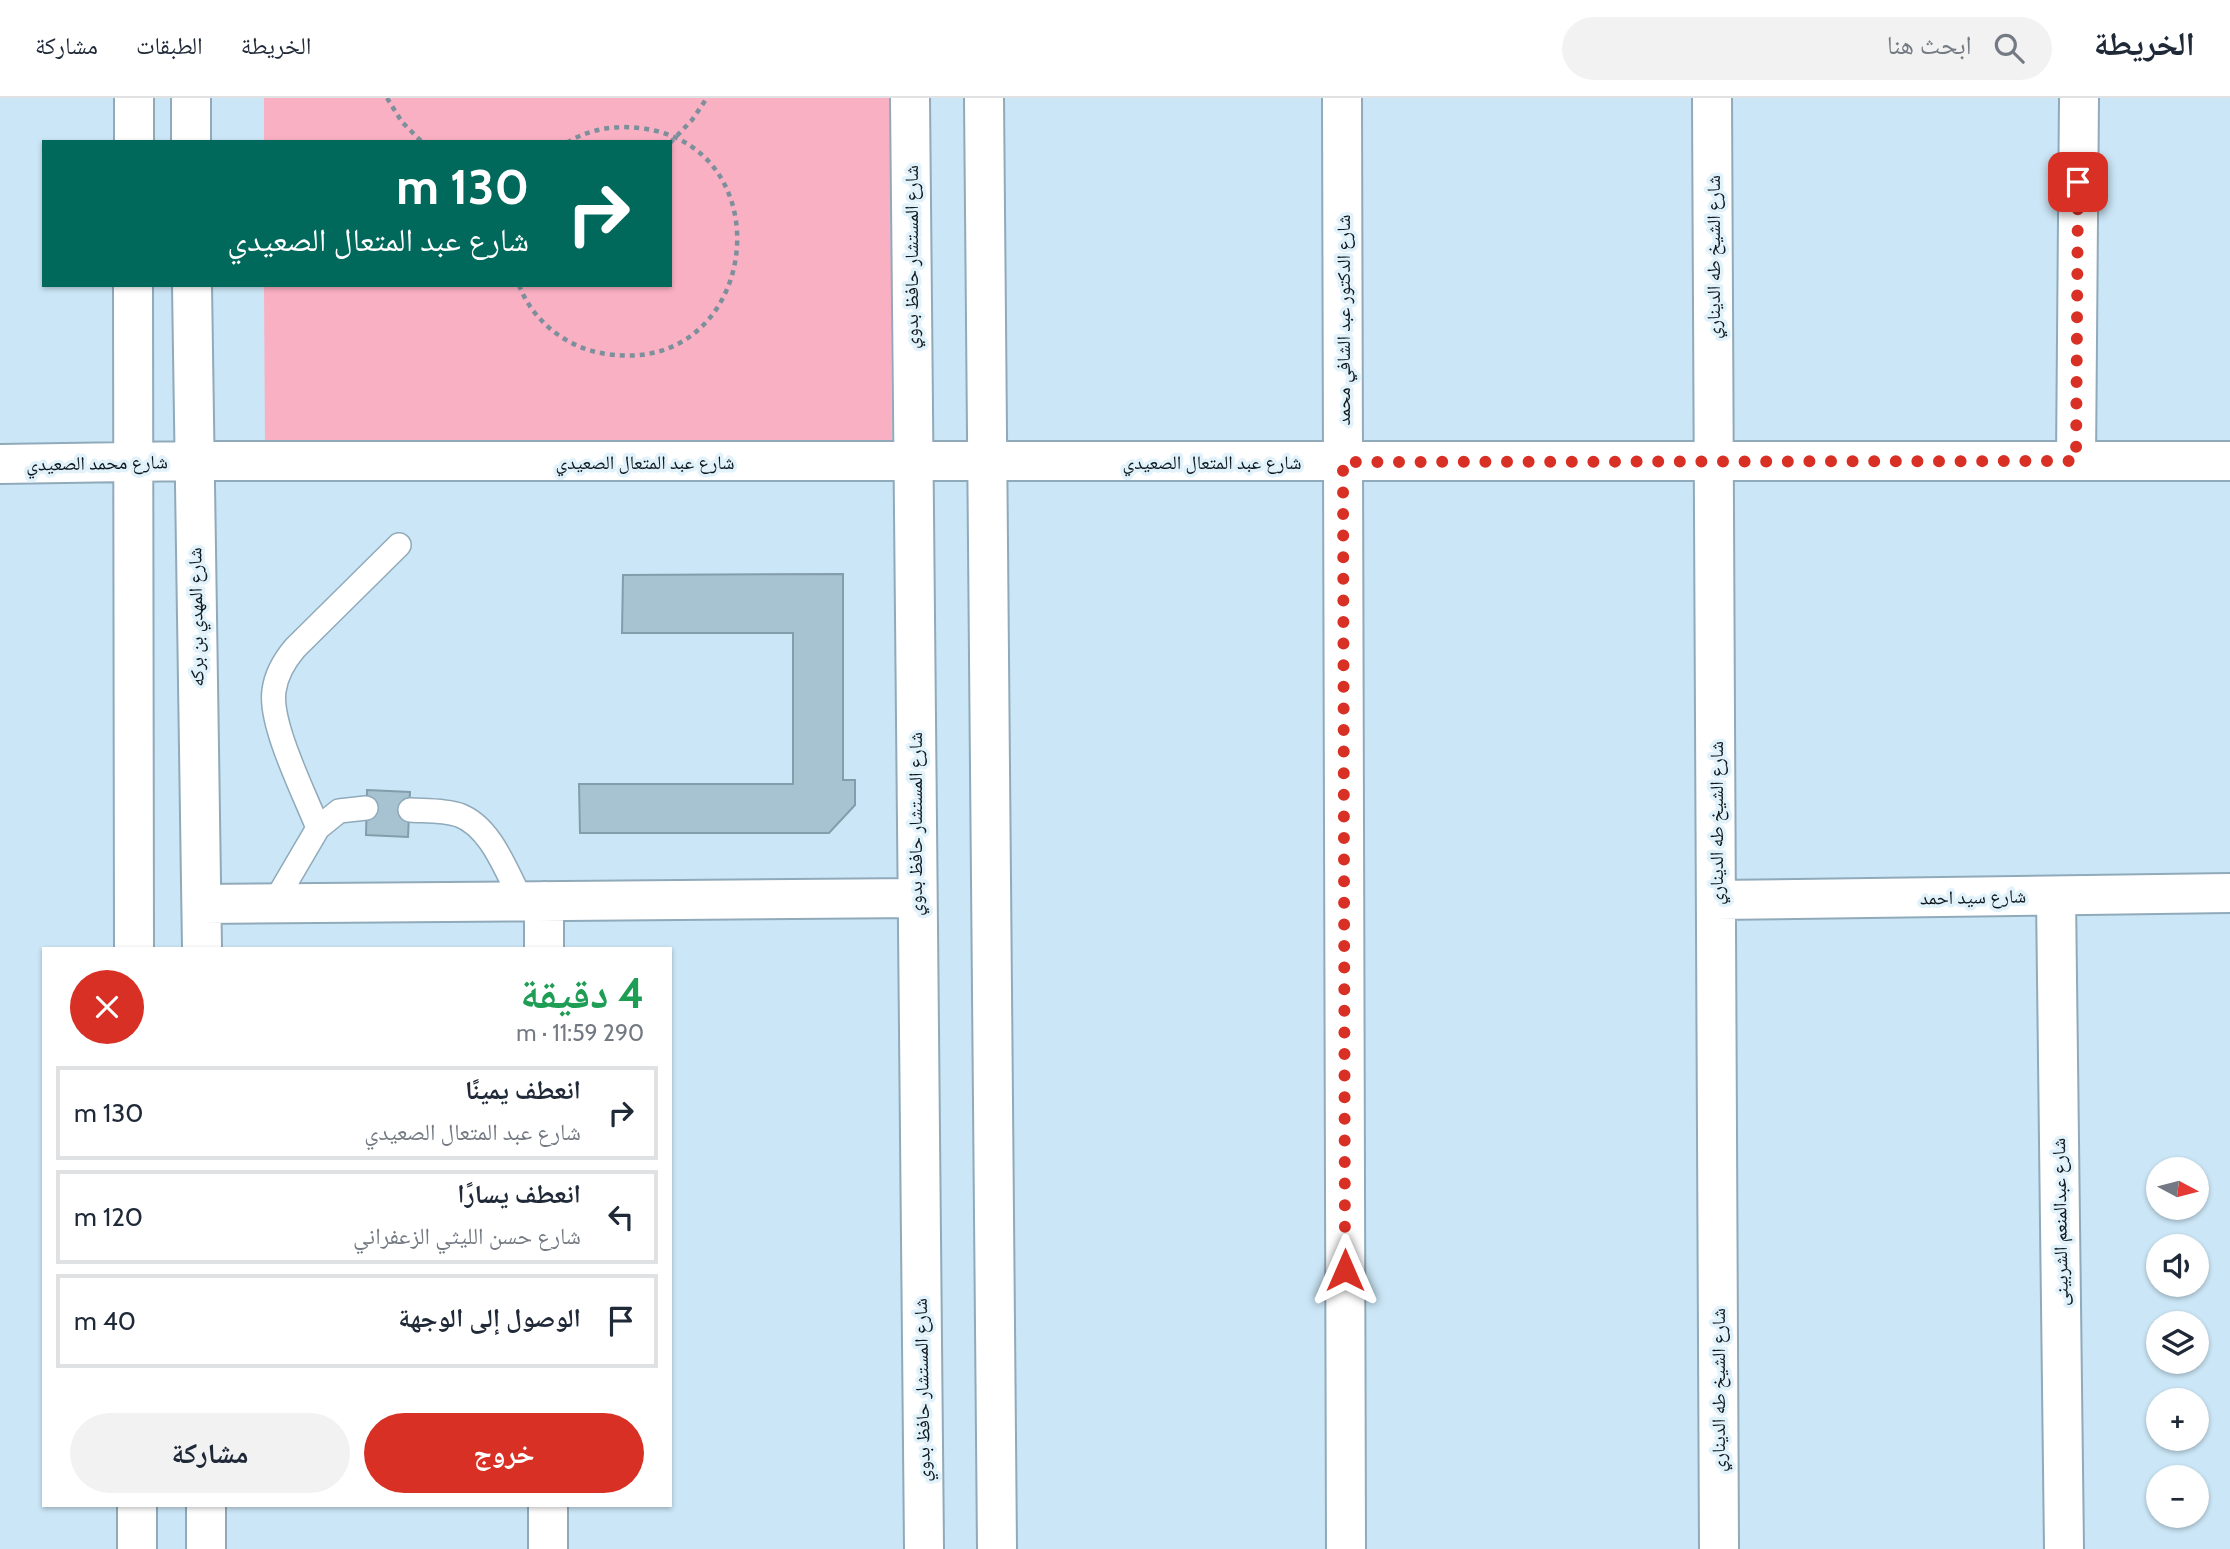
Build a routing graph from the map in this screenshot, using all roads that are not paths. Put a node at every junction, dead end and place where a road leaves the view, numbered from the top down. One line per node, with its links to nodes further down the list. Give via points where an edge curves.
1 (134, 98): 8 (street)
2 (191, 98): 9 (street)
3 (910, 98): 19 (street, شارع المستشار حافظ بدوي)
4 (984, 98): 16 (street)
5 (1342, 98): 17 (street, شارع الدكتور عبد الشافي محمد)
6 (1712, 98): 13 (street, شارع الشيخ طه الديناري)
7 (2079, 98): 14 (street)
8 (134, 140)
9 (191, 140)
10 (133, 287): 18 (street)
11 (192, 287): 12 (street, شارع المهدي بن بركه)
12 (193, 461): 18 (street, شارع محمد الصعيدي); 19 (street, شارع عبد المتعال الصعيدي); 31 (street, شارع المهدي بن بركه)
13 (1714, 461): 14 (street, شارع عبد المتعال الصعيدي); 17 (street, شارع عبد المتعال الصعيدي); 28 (street, شارع الشيخ طه الديناري)
14 (2076, 461): 15 (street, شارع عبد المتعال الصعيدي)
15 (2230, 461)
16 (988, 462): 17 (street, شارع عبد المتعال الصعيدي); 19 (street, شارع عبد المتعال الصعيدي); 42 (street)
17 (1343, 462): 43 (street, شارع الدكتور عبد الشافي محمد)
18 (131, 463): 20 (street, شارع محمد الصعيدي); 32 (street)
19 (913, 463): 27 (street, شارع المستشار حافظ بدوي)
20 (0, 464)
21 (399, 545): 24 (lane, via 295,648 278,676 274,692 277,724)
22 (366, 808): 24 (lane, via 339,811)
23 (410, 810): 29 (lane, via 445,812 470,821)
24 (318, 828): 30 (lane)
25 (2230, 893): 26 (street, شارع سيد احمد)
26 (2056, 896): 28 (street, شارع سيد احمد); 45 (street, شارع عبدالمنعم الشربينى)
27 (916, 898): 29 (street); 41 (street, شارع المستشار حافظ بدوي)
28 (1716, 901): 44 (street, شارع الشيخ طه الديناري)
29 (533, 902): 30 (street); 34 (street)
30 (274, 903): 31 (street)
31 (202, 904): 33 (street, شارع المهدي بن بركه)
32 (134, 947)
33 (202, 947)
34 (544, 947)
35 (137, 1507): 38 (street)
36 (206, 1507): 39 (street)
37 (548, 1507): 40 (street)
38 (137, 1549)
39 (206, 1549)
40 (548, 1549)
41 (924, 1549)
42 (997, 1549)
43 (1346, 1549)
44 (1719, 1549)
45 (2064, 1549)

